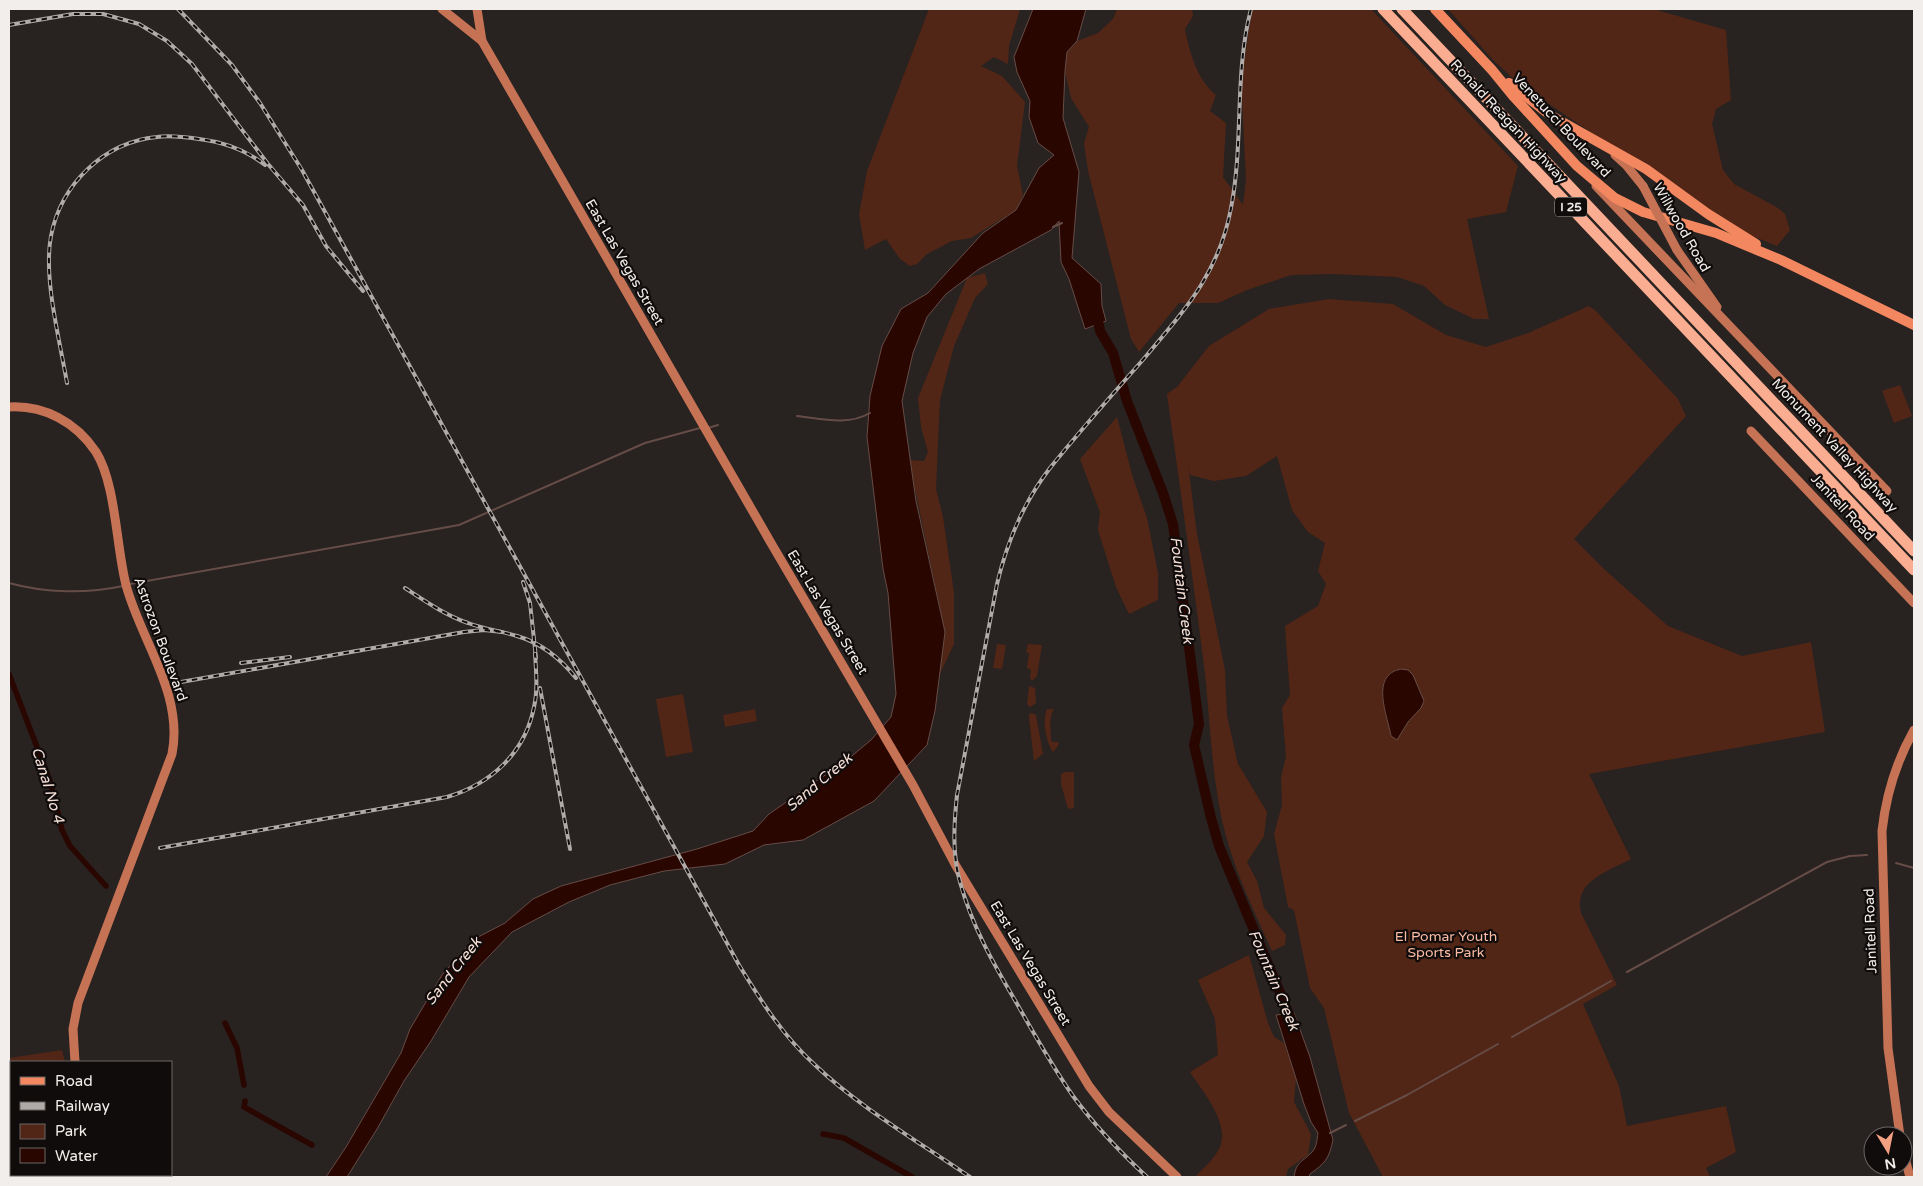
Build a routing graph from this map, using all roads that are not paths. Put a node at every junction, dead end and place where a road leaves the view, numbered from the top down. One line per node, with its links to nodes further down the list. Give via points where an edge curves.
1 (442, 9): 6 (street, East Las Vegas Street)
2 (477, 9): 6 (street, East Las Vegas Street)
3 (1382, 9): 14 (highway, Ronald Reagan Highway / I 25)
4 (1402, 9): 13 (highway, Ronald Reagan Highway / I 25)
5 (1435, 9): 7 (main road, Venetucci Boulevard)
6 (482, 41): 24 (street, East Las Vegas Street, via 913,784 956,866 1089,1086 1109,1112)
7 (1492, 70): 8 (main road, Venetucci Boulevard, via 1534,104); 9 (main road, Venetucci Boulevard)
8 (1586, 136): 10 (main road, Venetucci Boulevard, via 1646,169 1708,214); 12 (street, Willwood Road, bridge, via 1626,164 1643,186 1678,250)
9 (1577, 166): 10 (main road, Venetucci Boulevard, via 1628,206 1716,233); 12 (street, Willwood Road)
10 (1781, 260): 11 (main road, Venetucci Boulevard)
11 (1914, 325)
12 (1746, 343): 17 (street, Willwood Road)
13 (1754, 381): 18 (highway, Monument Valley Highway / I 25)
14 (1759, 406): 19 (highway, Monument Valley Highway / I 25)
15 (9, 407): 22 (street, Astrozon Boulevard, via 43,411 63,419 97,454 107,479 130,597 170,699 174,723 172,754 78,1003 73,1030)
16 (1751, 431): 20 (street, Janitell Road)
17 (1887, 492)
18 (1914, 551)
19 (1914, 570)
20 (1914, 603)
21 (1914, 730): 23 (street, Janitell Road, via 1893,777 1882,831 1888,1048)
22 (75, 1061)
23 (1899, 1126)
24 (1177, 1177)

